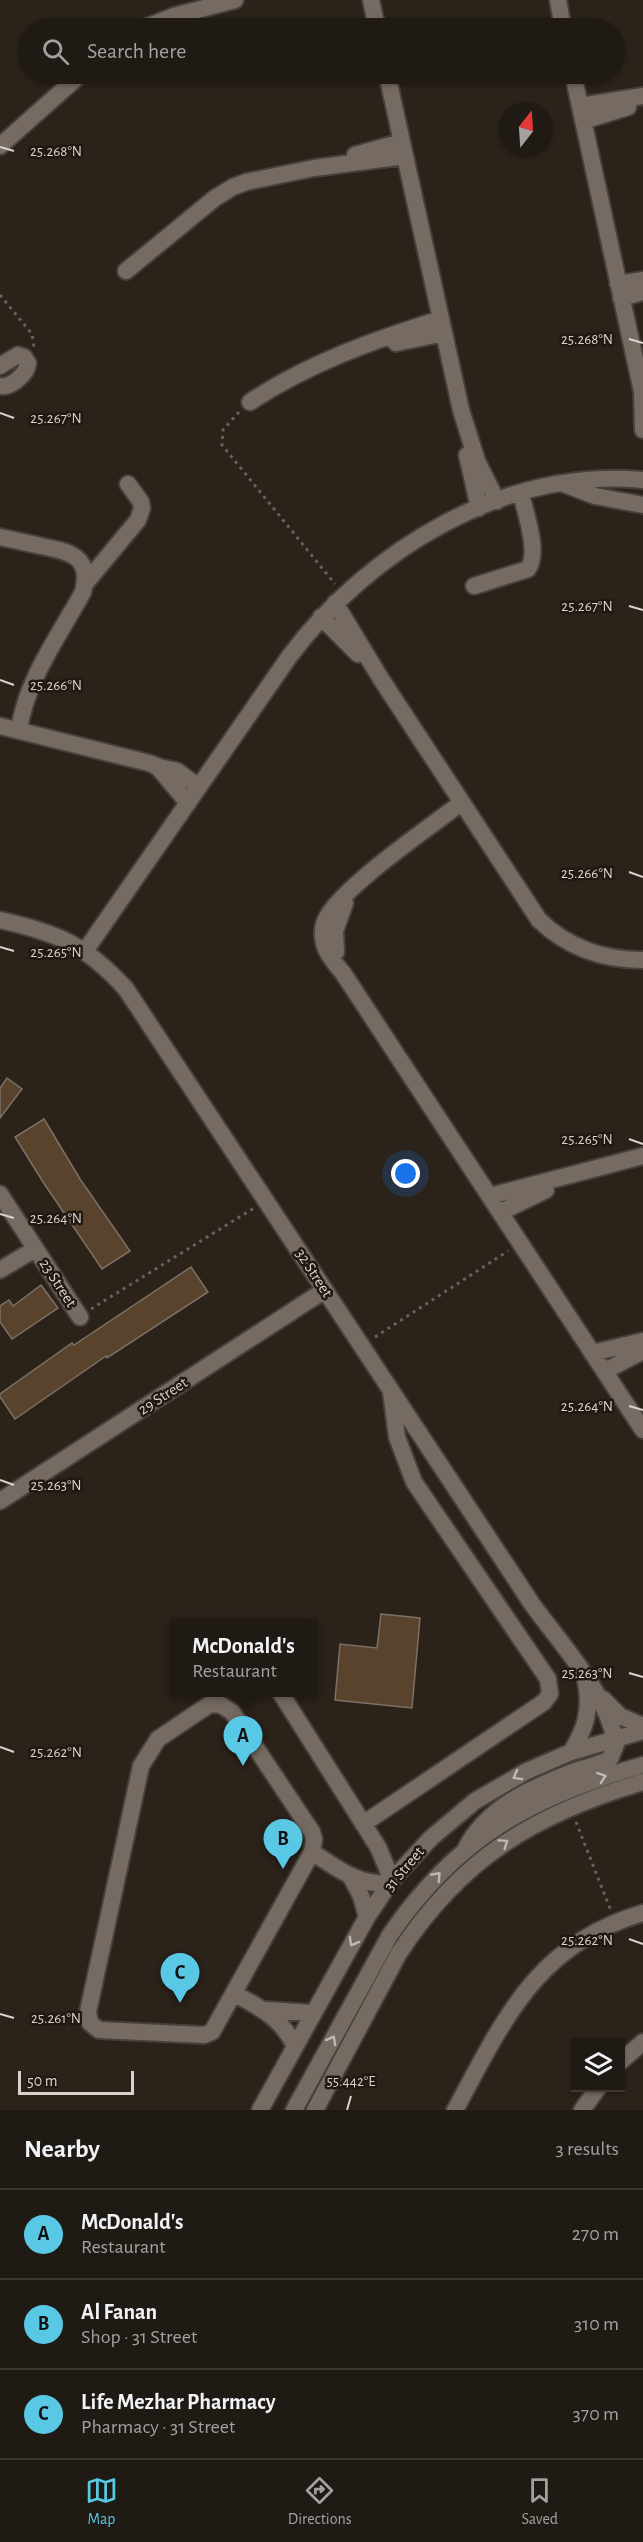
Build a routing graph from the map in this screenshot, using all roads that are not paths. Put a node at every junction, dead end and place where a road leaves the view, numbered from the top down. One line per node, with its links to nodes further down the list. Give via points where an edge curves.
1 (235, 0): 4 (street)
2 (371, 0): 5 (street)
3 (558, 0): 6 (street)
4 (169, 18)
5 (375, 18)
6 (561, 18)
7 (70, 84): 13 (street)
8 (389, 84): 14 (street)
9 (575, 84): 12 (street)
10 (643, 96): 12 (street)
11 (643, 103): 12 (street)
12 (581, 114): 17 (street)
13 (0, 146)
14 (404, 149): 15 (street, via 246,182 224,192); 19 (street)
15 (126, 271)
16 (643, 280): 17 (street)
17 (619, 291): 18 (street); 22 (street)
18 (643, 292)
19 (442, 326): 23 (street, via 354,349 288,378); 24 (street)
20 (0, 366): 21 (street, via 18,355 28,363 27,369 9,386)
21 (0, 386)
22 (642, 395): 25 (street)
23 (250, 402)
24 (461, 410): 30 (street, via 477,461); 32 (street)
25 (643, 430)
26 (643, 480): 27 (street)
27 (563, 483): 29 (street); 31 (street, via 595,496)
28 (128, 484): 34 (street, via 141,501 140,518)
29 (520, 493): 30 (street); 35 (street, via 534,551 531,564 528,569)
30 (496, 501): 32 (street)
31 (643, 505)
32 (478, 508): 36 (street, via 400,550)
33 (0, 537): 34 (street, via 72,554 82,564)
34 (84, 585): 40 (street, via 30,688)
35 (474, 586)
36 (339, 599): 37 (street); 38 (street)
37 (321, 617): 38 (street); 42 (street)
38 (381, 679): 44 (street)
39 (0, 726): 40 (street)
40 (19, 730): 41 (street)
41 (156, 766): 42 (street, via 177,771); 43 (street)
42 (198, 787): 43 (street)
43 (188, 803): 46 (street)
44 (461, 803): 47 (street, via 530,909 549,930 582,950); 51 (street, via 383,862 332,909 323,930 325,948)
45 (0, 921): 46 (street, 32 Street, via 51,933)
46 (85, 951): 55 (street, 32 Street, via 126,989)
47 (643, 960)
48 (643, 1156): 49 (street)
49 (590, 1171): 51 (street); 52 (street)
50 (0, 1194): 53 (street, 23 Street)
51 (490, 1196): 52 (street)
52 (501, 1212): 59 (street)
53 (35, 1248): 54 (street, 23 Street); 56 (street, 23 Street)
54 (0, 1270)
55 (325, 1290): 61 (street, 32 Street); 63 (street, 29 Street)
56 (80, 1317)
57 (643, 1341): 59 (street)
58 (643, 1351): 60 (street)
59 (592, 1353): 60 (street)
60 (604, 1371): 62 (street)
61 (391, 1391): 64 (street, 32 Street); 72 (street, via 396,1437 414,1482 548,1679 550,1689 544,1702)
62 (643, 1430)
63 (0, 1501)
64 (585, 1678): 66 (street, via 613,1711); 68 (street, 32 Street, via 603,1706); 69 (street, 32 Street, via 588,1716)
65 (283, 1697): 72 (street)
66 (643, 1726)
67 (643, 1731): 68 (street, 31 Street)
68 (615, 1739): 69 (street, 31 Street); 74 (street, via 610,1758 542,1785 497,1810 481,1824)
69 (570, 1752): 76 (street, 31 Street, one-way to 76, via 475,1801)
70 (643, 1765): 74 (street, 31 Street, one-way to 70, via 534,1804)
71 (643, 1782): 90 (street, one-way to 71, via 399,1953 445,1893 483,1858 524,1829 569,1806)
72 (363, 1824): 73 (street)
73 (378, 1847): 76 (street); 78 (street)
74 (465, 1850): 89 (street, 31 Street, one-way to 74, via 390,1935 425,1889)
75 (312, 1852): 77 (street); 81 (street); 81 (street, via 312,1832 226,1707 210,1704 158,1739 145,1756 88,2012 90,2023 99,2030 204,2036 216,2028)
76 (411, 1858): 78 (street, 31 Street)
77 (351, 1877): 78 (street, via 370,1883); 80 (street)
78 (391, 1882): 80 (street, 31 Street)
79 (643, 1912): 91 (street, via 616,1921 573,1944 534,1980 509,2011)
80 (367, 1917): 83 (street, 31 Street, one-way to 83)
81 (235, 1994): 82 (street)
82 (267, 2010): 83 (street); 85 (street, via 284,2026)
83 (314, 2013): 85 (street, 31 Street)
84 (643, 2042): 86 (street)
85 (296, 2046): 88 (street, 31 Street)
86 (625, 2058)
87 (594, 2092): 92 (street)
88 (260, 2110)
89 (294, 2110)
90 (315, 2110)
91 (455, 2110)
92 (582, 2110)

